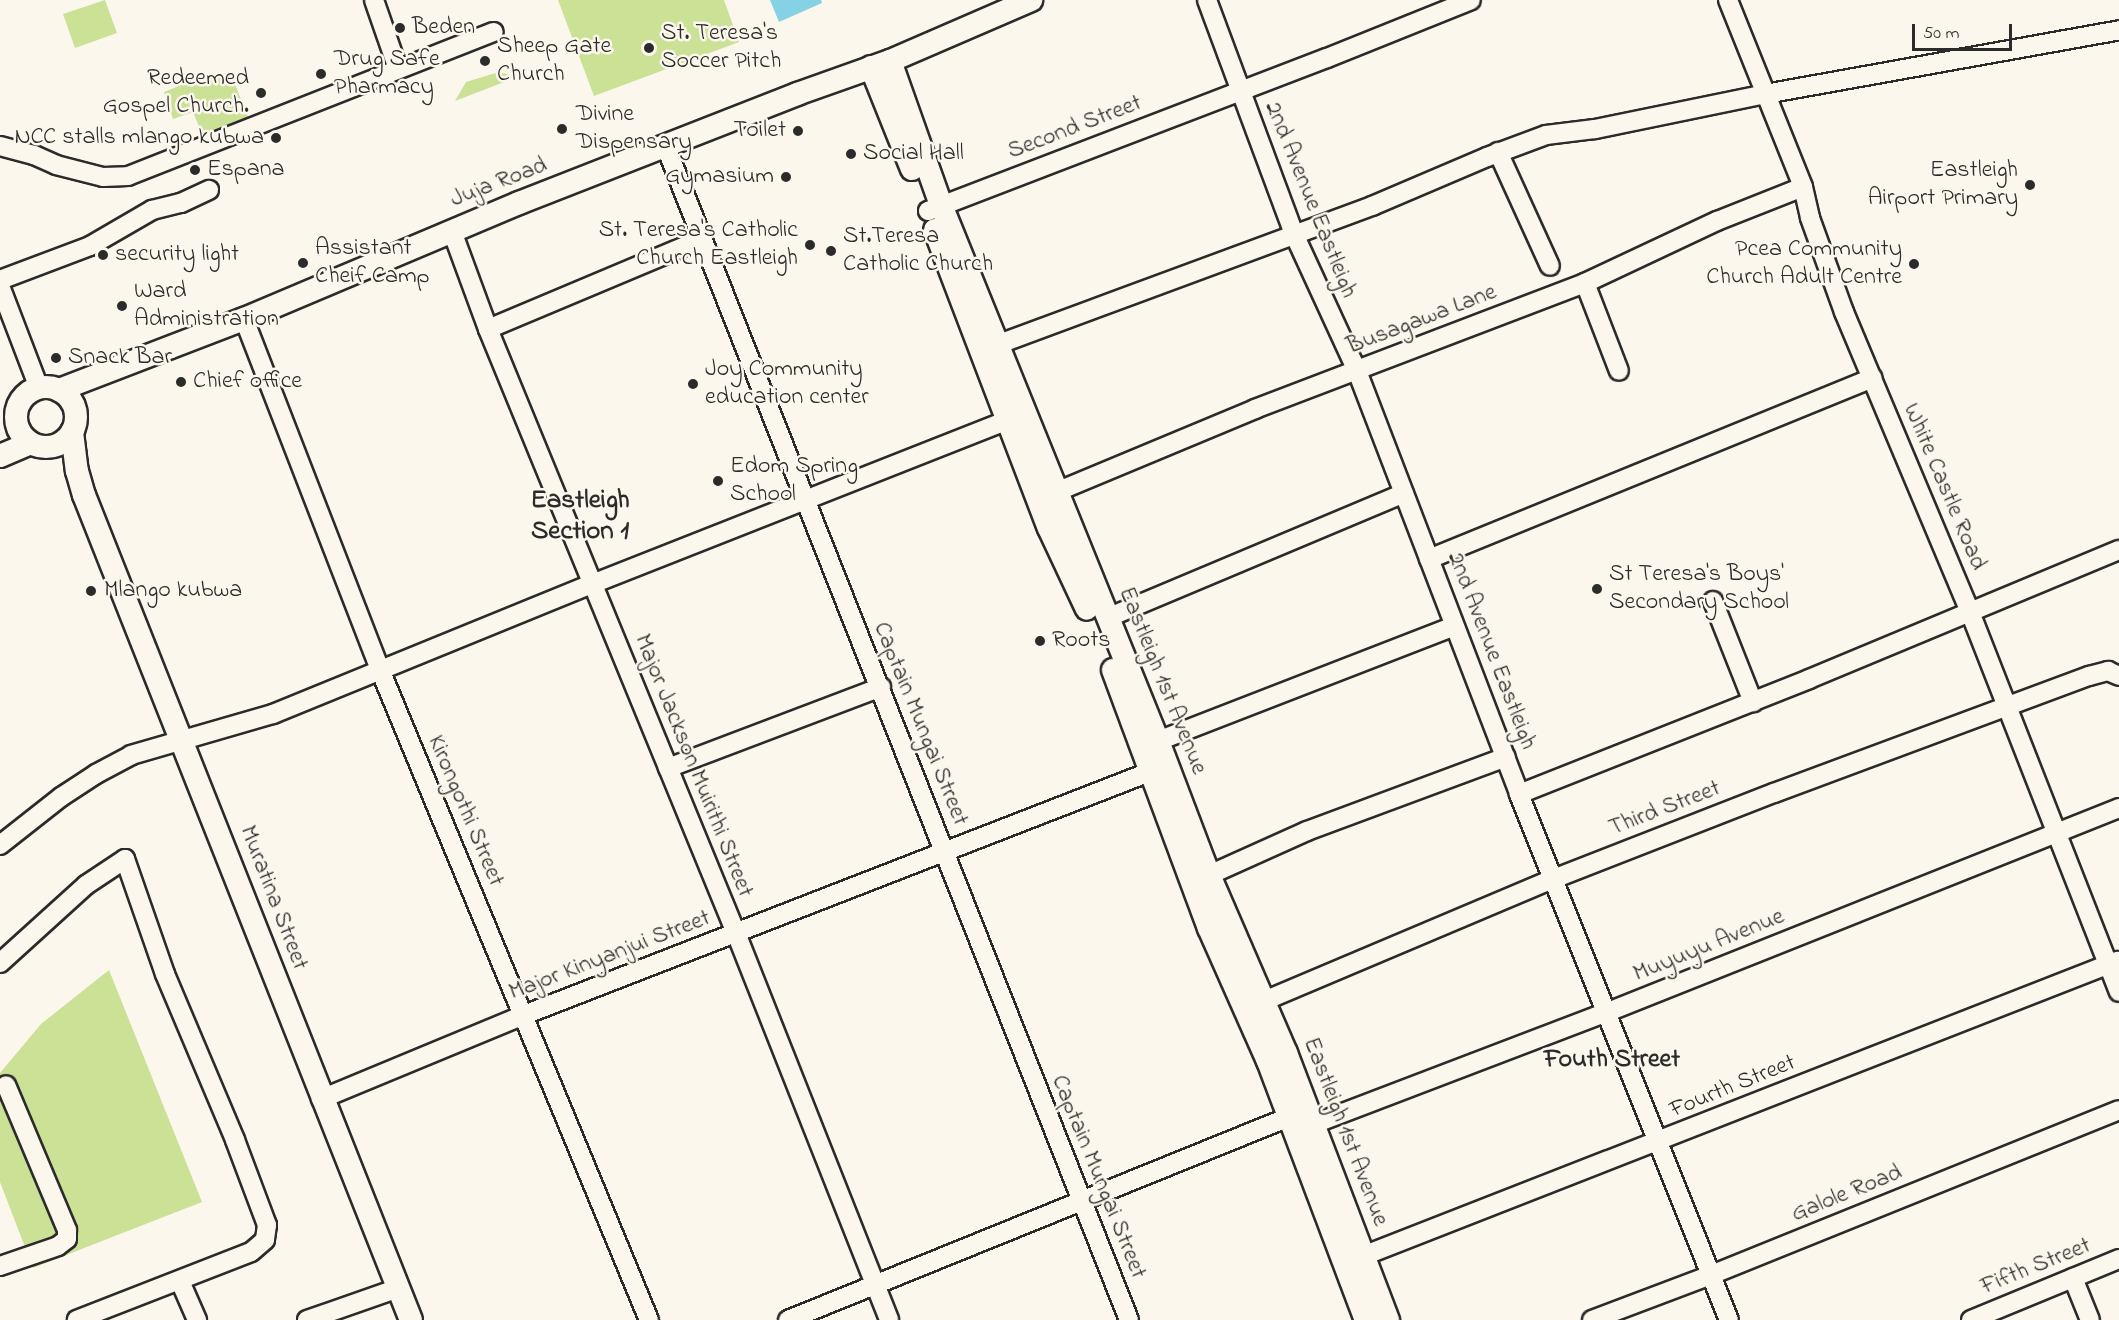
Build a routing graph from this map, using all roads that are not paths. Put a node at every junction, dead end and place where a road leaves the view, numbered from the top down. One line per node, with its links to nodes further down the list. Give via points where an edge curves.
1 (374, 0): 10 (street)
2 (1031, 0): 8 (main road, Juja Road)
3 (1207, 0): 12 (street, 2nd Avenue Eastleigh)
4 (1471, 0): 12 (street, Second Street)
5 (1728, 0): 13 (street, White Castle Road)
6 (2119, 30): 13 (street)
7 (494, 32): 10 (street)
8 (943, 38): 9 (main road, Juja Road); 14 (main road, via 910,64)
9 (880, 64): 11 (main road, Juja Road); 14 (main road, Eastleigh 1st Avenue)
10 (398, 69): 15 (street, via 128,176 93,175)
11 (834, 80): 14 (main road); 16 (main road, Juja Road)
12 (1240, 90): 20 (street, Second Street); 22 (street, 2nd Avenue Eastleigh)
13 (1765, 94): 17 (street, via 1691,111 1546,135); 18 (street, White Castle Road)
14 (895, 105): 20 (main road, Eastleigh 1st Avenue)
15 (0, 146)
16 (666, 147): 21 (main road, Juja Road); 23 (street, Captain Mungai Street)
17 (1498, 152): 22 (street, via 1372,206); 24 (street)
18 (1803, 187): 26 (street, Busagawa Lane, via 1717,221); 33 (street, White Castle Road, via 1810,218 1844,312)
19 (209, 190): 25 (street, via 152,210 90,246)
20 (934, 208): 30 (main road, Eastleigh 1st Avenue); 36 (main road, Eastleigh 1st Avenue)
21 (452, 231): 28 (main road, Juja Road); 29 (street, Major Jackson Muirithi Street)
22 (1294, 234): 30 (street); 31 (street, 2nd Avenue Eastleigh)
23 (702, 239): 29 (street); 44 (street, Captain Mungai Street)
24 (1550, 266)
25 (0, 280)
26 (1585, 283): 31 (street, Busagawa Lane); 32 (street)
27 (0, 286): 34 (street)
28 (244, 319): 34 (main road, Juja Road); 52 (street, Kirongothi Street)
29 (488, 329): 47 (street, Major Jackson Muirithi Street)
30 (999, 344): 36 (main road, Eastleigh 1st Avenue)
31 (1357, 371): 41 (street, Busagawa Lane); 42 (street, 2nd Avenue Eastleigh)
32 (1619, 371)
33 (1873, 378): 46 (street); 49 (street, White Castle Road)
34 (57, 395): 35 (main road, via 31,391); 37 (main road, via 76,415)
35 (12, 407): 38 (main road); 39 (main road, via 23,437)
36 (1016, 417): 41 (main road, Eastleigh 1st Avenue); 44 (street); 61 (main road, Eastleigh 1st Avenue, via 1049,528 1107,657)
37 (72, 432): 39 (main road, via 57,445); 43 (main road, Muratina Street)
38 (0, 437)
39 (39, 445): 40 (main road); 43 (main road, Muratina Street, via 66,467)
40 (0, 456)
41 (1056, 492): 50 (main road, Eastleigh 1st Avenue)
42 (1404, 493): 46 (street, 2nd Avenue Eastleigh); 50 (street)
43 (84, 495): 57 (main road, Muratina Street)
44 (805, 501): 47 (street); 54 (street, Captain Mungai Street)
45 (2119, 550): 49 (street)
46 (1430, 559): 51 (street, 2nd Avenue Eastleigh)
47 (592, 584): 52 (street); 60 (street, Major Jackson Muirithi Street)
48 (1713, 601): 55 (street)
49 (1970, 612): 55 (street); 56 (street, White Castle Road)
50 (1107, 618): 58 (main road, Eastleigh 1st Avenue)
51 (1454, 626): 58 (street); 59 (street, 2nd Avenue Eastleigh)
52 (381, 672): 57 (street, via 273,714); 75 (street, Kirongothi Street)
53 (2119, 676): 56 (street, Third Street, via 2108,670)
54 (880, 687): 60 (street); 66 (street, Captain Mungai Street)
55 (1753, 702): 62 (street)
56 (2005, 706): 64 (street, White Castle Road); 68 (street, Third Street)
57 (183, 739): 65 (street, via 131,755 96,774); 77 (main road, Muratina Street)
58 (1158, 741): 67 (main road, Eastleigh 1st Avenue)
59 (1506, 757): 62 (street, 2nd Avenue Eastleigh); 67 (street, via 1307,831)
60 (668, 768): 69 (street, Major Jackson Muirithi Street)
61 (1152, 771): 66 (street, Major Kinyanjui Street); 79 (main road, Eastleigh 1st Avenue, via 1209,928)
62 (1519, 794): 68 (street, 2nd Avenue Eastleigh)
63 (2119, 808): 64 (street, Muyuyu Avenue)
64 (2056, 834): 70 (street, White Castle Road); 74 (street, Muyuyu Avenue)
65 (0, 845)
66 (945, 852): 69 (street, Major Kinyanjui Street); 82 (street, Captain Mungai Street)
67 (1209, 875): 73 (main road, Eastleigh 1st Avenue)
68 (1553, 879): 73 (street, Third Street); 74 (street, 2nd Avenue Eastleigh)
69 (736, 933): 75 (street, Major Kinyanjui Street); 89 (street, Major Jackson Muirithi Street)
70 (2114, 962): 72 (street, White Castle Road); 81 (street, Fourth Street)
71 (0, 963): 88 (street, via 86,885 125,859 165,974 267,1225 260,1247)
72 (2119, 992)
73 (1264, 1001): 80 (main road, Eastleigh 1st Avenue)
74 (1608, 1012): 80 (street, Muyuyu Avenue); 81 (street, 2nd Avenue Eastleigh)
75 (524, 1015): 77 (street, Major Kinyanjui Street); 95 (street, Kirongothi Street)
76 (6, 1085): 85 (street, via 67,1230 67,1239 58,1246)
77 (321, 1099): 90 (main road, Muratina Street)
78 (2119, 1110): 86 (street, Galole Road)
79 (1289, 1117): 82 (street); 99 (main road, Eastleigh 1st Avenue)
80 (1314, 1124): 83 (main road, Eastleigh 1st Avenue)
81 (1658, 1142): 83 (street, Fourth Street); 86 (street, 2nd Avenue Eastleigh)
82 (1081, 1200): 89 (street); 98 (street, Captain Mungai Street)
83 (1363, 1256): 100 (main road, Eastleigh 1st Avenue)
84 (2119, 1259): 87 (street, Fifth Street)
85 (0, 1266)
86 (1711, 1275): 101 (street, Galole Road); 102 (street, 2nd Avenue Eastleigh)
87 (2073, 1278): 103 (street, Fifth Street); 104 (street)
88 (180, 1281): 91 (street); 92 (street)
89 (874, 1284): 96 (street); 97 (street, Major Jackson Muirithi Street)
90 (399, 1288): 93 (street); 94 (main road, Muratina Street)
91 (77, 1320)
92 (197, 1320)
93 (307, 1320)
94 (411, 1320)
95 (650, 1320)
96 (788, 1320)
97 (889, 1320)
98 (1129, 1320)
99 (1366, 1320)
100 (1388, 1320)
101 (1592, 1320)
102 (1729, 1320)
103 (1971, 1320)
104 (2090, 1320)

